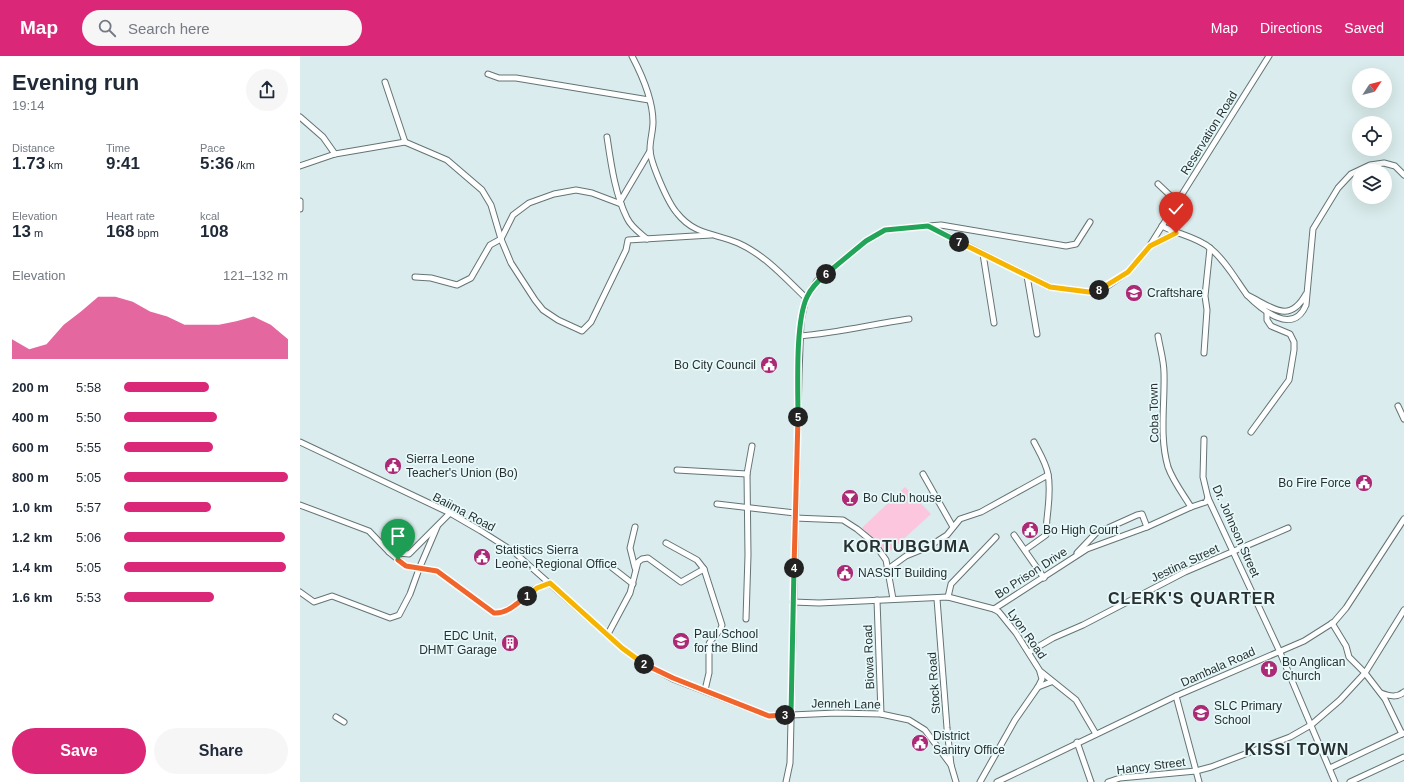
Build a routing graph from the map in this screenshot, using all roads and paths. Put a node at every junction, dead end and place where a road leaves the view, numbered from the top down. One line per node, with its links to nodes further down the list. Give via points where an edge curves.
1 (632, 56): 5 (street, via 640,70)
2 (1269, 56): 16 (street, Reservation Road)
3 (488, 74): 5 (street, via 499,78 516,78)
4 (385, 82): 8 (street)
5 (649, 100): 9 (street, via 653,122)
6 (300, 117): 10 (street, via 323,137)
7 (607, 137): 15 (street, via 612,172)
8 (405, 142): 10 (street); 23 (street, via 446,160 482,190 491,206)
9 (650, 151): 15 (street); 22 (street, via 667,196 676,212 689,226)
10 (335, 154): 11 (street)
11 (300, 166)
12 (1404, 174): 30 (street, via 1395,166 1384,163 1370,165 1351,174 1342,183 1313,230)
13 (1158, 184): 16 (street)
14 (300, 201): 17 (street)
15 (621, 202): 23 (street, via 576,190 554,194 530,203 514,215); 24 (street, via 627,219)
16 (1177, 202): 20 (street, Reservation Road)
17 (300, 209)
18 (1090, 222): 19 (street, via 1076,244 1066,246 942,225)
19 (928, 226): 27 (street, Reservation Road); 32 (street, via 885,230 866,241 817,281)
20 (1162, 226): 21 (street); 25 (street, Reservation Road)
21 (1176, 233): 25 (street); 26 (street, via 1186,235)
22 (711, 235): 24 (street); 32 (street, via 738,243 766,260)
23 (501, 239): 24 (street, via 511,263 534,300 558,320 582,331 591,322 626,250 628,240); 29 (street, via 490,245 471,278 460,284)
24 (646, 239)
25 (1150, 246): 28 (street, Reservation Road, via 1128,272 1102,289 1089,292 1050,287)
26 (1210, 248): 31 (street); 39 (street, via 1205,296 1207,310)
27 (983, 254): 28 (street, Reservation Road); 35 (street)
28 (1027, 276): 36 (street)
29 (415, 277)
30 (1306, 294): 31 (street, via 1301,304 1290,312 1283,313); 33 (street, via 1304,309 1293,318 1277,318)
31 (1248, 295): 33 (street)
32 (806, 298): 37 (street)
33 (1267, 313): 43 (street, via 1267,320 1271,326 1290,334 1294,350 1289,380)
34 (909, 319): 37 (street, via 828,334)
35 (994, 323)
36 (1037, 334)
37 (800, 336): 58 (street)
38 (1158, 336): 55 (street, Coba Town, via 1164,371 1163,430 1168,467)
39 (1204, 353)
40 (1398, 406): 41 (street)
41 (1403, 413): 42 (street)
42 (1404, 419)
43 (1251, 432)
44 (1204, 439): 52 (street, Dr. Johnson Street, via 1203,477)
45 (300, 442): 57 (street, Baiima Road)
46 (1034, 442): 51 (street)
47 (752, 446): 49 (street)
48 (677, 470): 49 (street)
49 (747, 474): 56 (street)
50 (923, 474): 62 (street)
51 (1048, 475): 62 (street, via 981,512 960,519); 68 (street, via 1046,535)
52 (1208, 498): 55 (street, Bo Prison Drive, via 1206,502); 70 (street, Dr. Johnson Street)
53 (717, 504): 56 (street)
54 (300, 505): 69 (street, via 369,531)
55 (1191, 507): 63 (street, Bo Prison Drive)
56 (747, 508): 58 (street); 88 (street)
57 (450, 513): 60 (street); 78 (street, Baiima Road, via 514,552)
58 (795, 515): 76 (street, via 843,520 874,543 886,560); 85 (street)
59 (1404, 519): 89 (street, Dambala Road, via 1346,608)
60 (438, 527): 69 (street, via 409,554); 73 (street)
61 (635, 527): 74 (street, via 630,548)
62 (953, 527): 76 (street, via 947,535 928,547 906,556)
63 (1147, 527): 71 (street, Bo Prison Drive, via 1087,549); 71 (street, via 1142,514 1118,522 1097,532)
64 (1288, 528): 70 (street, Jestina Street)
65 (1014, 535): 68 (street)
66 (996, 537): 81 (street, via 951,584)
67 (666, 543): 75 (street, via 697,560)
68 (1025, 550): 77 (street)
69 (389, 552): 73 (street, via 406,566)
70 (1234, 552): 91 (street, Dr. Johnson Street); 92 (street, Jestina Street, via 1185,572)
71 (1073, 559): 77 (street, Bo Prison Drive)
72 (610, 566): 79 (street)
73 (419, 569): 78 (street, via 437,571 494,613 500,614 537,588); 80 (street, via 399,615 390,618 332,596 314,602)
74 (635, 569): 75 (street, via 638,562 648,558 681,582); 79 (street)
75 (704, 569): 97 (street, via 722,625 722,629 709,644 709,673)
76 (888, 569): 82 (street)
77 (1044, 578): 86 (street, Bo Prison Drive)
78 (550, 583): 90 (street, Baiima Road)
79 (633, 584): 90 (street)
80 (300, 592)
81 (948, 597): 83 (street, Lyon Road); 86 (street, Lyon Road)
82 (893, 599): 83 (street, Lyon Road); 84 (street, Lyon Road)
83 (937, 599): 110 (street, Stock Road)
84 (877, 600): 85 (street, Lyon Road); 102 (street, Biowa Road)
85 (793, 602): 101 (street)
86 (994, 609): 92 (street, Lyon Road)
87 (1404, 610): 94 (street, Hancy Street)
88 (746, 620)
89 (1332, 624): 91 (street, Dambala Road, via 1304,641); 94 (street, via 1346,646 1349,657)
90 (608, 634): 97 (street, Baiima Road, via 640,662)
91 (1279, 650): 100 (street, Dambala Road); 105 (street, Dr. Johnson Street)
92 (1029, 652): 93 (street, Lyon Road)
93 (1040, 671): 95 (street, Lyon Road); 96 (street, via 1042,679)
94 (1365, 673): 98 (street); 105 (street, Hancy Street, via 1340,700)
95 (1052, 682): 96 (street); 107 (street, Lyon Road, via 1076,700)
96 (1038, 687): 115 (street, via 1015,720)
97 (705, 690): 101 (street, Baiima Road, via 769,716)
98 (1379, 692): 99 (street, via 1400,696); 106 (street)
99 (1404, 692)
100 (1176, 696): 107 (street, Dambala Road); 112 (street)
101 (791, 714): 102 (street, Jenneh Lane); 113 (street, via 790,763)
102 (881, 714): 110 (street, Jenneh Lane, via 909,720 919,725)
103 (336, 717): 104 (street)
104 (344, 722)
105 (1311, 724): 111 (street, Dr. Johnson Street); 112 (street, Hancy Street, via 1290,737)
106 (1403, 733): 111 (street)
107 (1096, 734): 108 (street, Dambala Road)
108 (1077, 742): 116 (street, Dambala Road); 117 (street)
109 (1404, 757): 121 (street)
110 (951, 766): 114 (street)
111 (1330, 768): 120 (street, Dr. Johnson Street)
112 (1196, 771): 118 (street, Hancy Street, via 1132,776); 119 (street)
113 (786, 782)
114 (956, 782)
115 (980, 782)
116 (997, 782)
117 (1091, 782)
118 (1108, 782)
119 (1199, 782)
120 (1335, 782)
121 (1350, 782)

